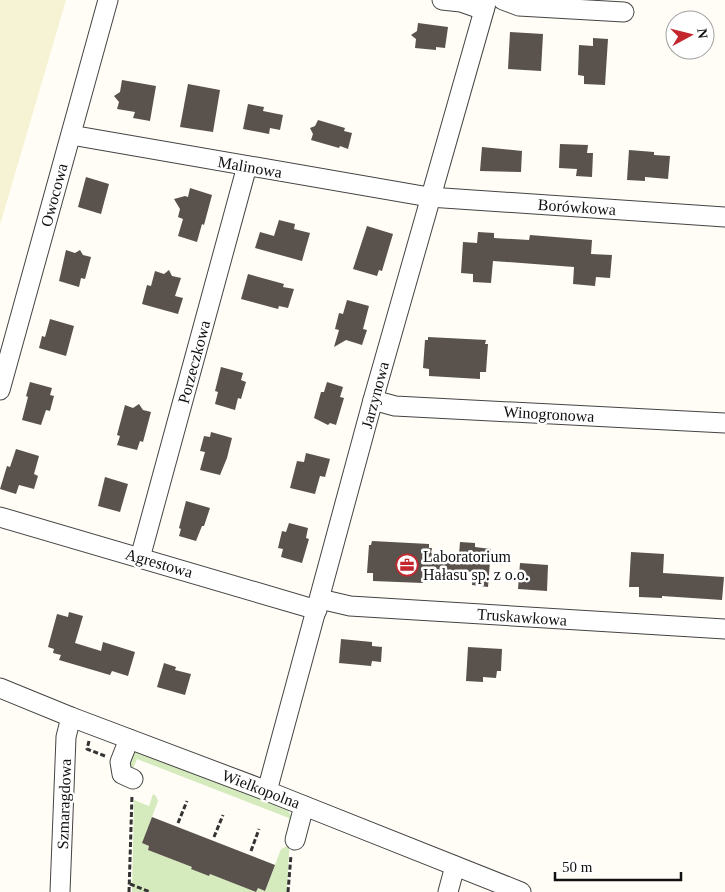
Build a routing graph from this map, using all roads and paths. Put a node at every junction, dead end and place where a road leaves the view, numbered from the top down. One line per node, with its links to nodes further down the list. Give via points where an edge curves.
1 (108, 0): 6 (street, Owocowa)
2 (442, 0): 4 (street)
3 (502, 0): 5 (street, via 519,6)
4 (485, 5): 8 (street, Jarzynowa)
5 (624, 12)
6 (71, 135): 7 (street, Malinowa); 10 (street, Owocowa)
7 (247, 166): 8 (street, Malinowa); 14 (street, Porzeczkowa)
8 (429, 197): 9 (street, Borówkowa); 11 (street, Jarzynowa)
9 (725, 217)
10 (0, 390)
11 (373, 400): 12 (street, Winogronowa, via 395,406); 15 (street, Jarzynowa)
12 (725, 423)
13 (0, 517): 14 (street, Agrestowa)
14 (140, 558): 15 (street, Agrestowa)
15 (318, 604): 16 (street, Truskawkowa); 21 (street, Jarzynowa)
16 (725, 629)
17 (0, 688): 18 (street, Wielkopolna)
18 (71, 717): 19 (street, Wielkopolna); 32 (street, Szmaragdowa, via 66,736)
19 (129, 739): 20 (street, via 120,762 122,774); 21 (street, Wielkopolna)
20 (133, 779): 31 (path)
21 (268, 791): 23 (street, Wielkopolna)
22 (187, 801): 25 (path)
23 (304, 806): 28 (street); 30 (street, Wielkopolna)
24 (223, 814): 27 (path)
25 (178, 823)
26 (259, 828): 29 (path)
27 (214, 837)
28 (294, 840): 35 (path)
29 (251, 851)
30 (455, 866): 36 (street); 37 (street, Wielkopolna)
31 (130, 884): 33 (path); 34 (path)
32 (60, 892)
33 (129, 892)
34 (150, 892)
35 (288, 892)
36 (448, 892)
37 (521, 892)

